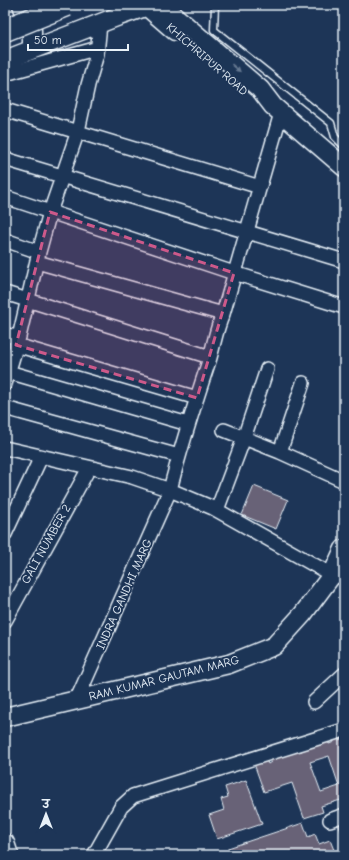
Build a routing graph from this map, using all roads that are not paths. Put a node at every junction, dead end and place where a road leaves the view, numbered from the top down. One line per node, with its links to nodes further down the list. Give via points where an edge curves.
1 (22, 5): 8 (street, via 32,30)
2 (67, 5): 6 (highway, bridge)
3 (152, 5): 5 (street); 12 (street, KHICHRIPUR ROAD, via 170,12 260,89)
4 (215, 5): 14 (lane, via 214,30 331,123 335,137)
5 (100, 24): 7 (street); 8 (street)
6 (5, 30)
7 (98, 48): 10 (street); 13 (street)
8 (32, 49): 9 (street)
9 (5, 60)
10 (5, 74)
11 (5, 110): 13 (street)
12 (277, 110): 16 (street, KHICHRIPUR ROAD); 18 (street, INDRA GANDHI MARG)
13 (78, 131): 17 (street); 18 (street)
14 (344, 146)
15 (5, 159): 17 (street)
16 (344, 167)
17 (62, 177): 20 (street); 21 (street)
18 (260, 187): 21 (street, INDRA GANDHI MARG)
19 (5, 198): 20 (street)
20 (50, 212): 23 (street); 25 (street)
21 (247, 231): 24 (street); 25 (street, INDRA GANDHI MARG)
22 (5, 240): 23 (street)
23 (38, 257): 27 (street); 29 (street)
24 (344, 261)
25 (234, 272): 28 (street); 29 (street, INDRA GANDHI MARG)
26 (5, 293): 27 (street)
27 (28, 300): 31 (street); 32 (street)
28 (344, 307)
29 (223, 314): 32 (street, INDRA GANDHI MARG)
30 (5, 335): 31 (street)
31 (17, 341): 34 (street); 37 (street)
32 (210, 358): 37 (street, INDRA GANDHI MARG)
33 (267, 369): 41 (street)
34 (7, 371): 36 (street); 39 (street)
35 (302, 383): 43 (street)
36 (5, 384)
37 (197, 398): 39 (street, INDRA GANDHI MARG)
38 (5, 408): 44 (street)
39 (188, 424): 44 (street, INDRA GANDHI MARG)
40 (224, 430): 41 (street)
41 (244, 438): 43 (street); 49 (street)
42 (5, 448): 45 (street)
43 (280, 452): 47 (street)
44 (179, 456): 48 (street, INDRA GANDHI MARG)
45 (41, 457): 46 (street); 50 (street)
46 (89, 468): 48 (street, via 132,477); 53 (street, GALI NUMBER 2)
47 (344, 481)
48 (170, 490): 49 (street); 55 (street, INDRA GANDHI MARG)
49 (217, 510): 52 (street)
50 (5, 534)
51 (344, 549): 52 (street, RAM KUMAR GAUTAM MARG)
52 (338, 576): 55 (street, RAM KUMAR GAUTAM MARG, via 274,646 229,664)
53 (5, 621)
54 (344, 674): 56 (street)
55 (78, 699): 57 (street, RAM KUMAR GAUTAM MARG)
56 (314, 702)
57 (5, 717)
58 (344, 730): 63 (street, via 133,796 121,807)
59 (344, 815): 60 (street)
60 (330, 820)
61 (5, 843): 62 (street)
62 (9, 855)
63 (94, 855)

